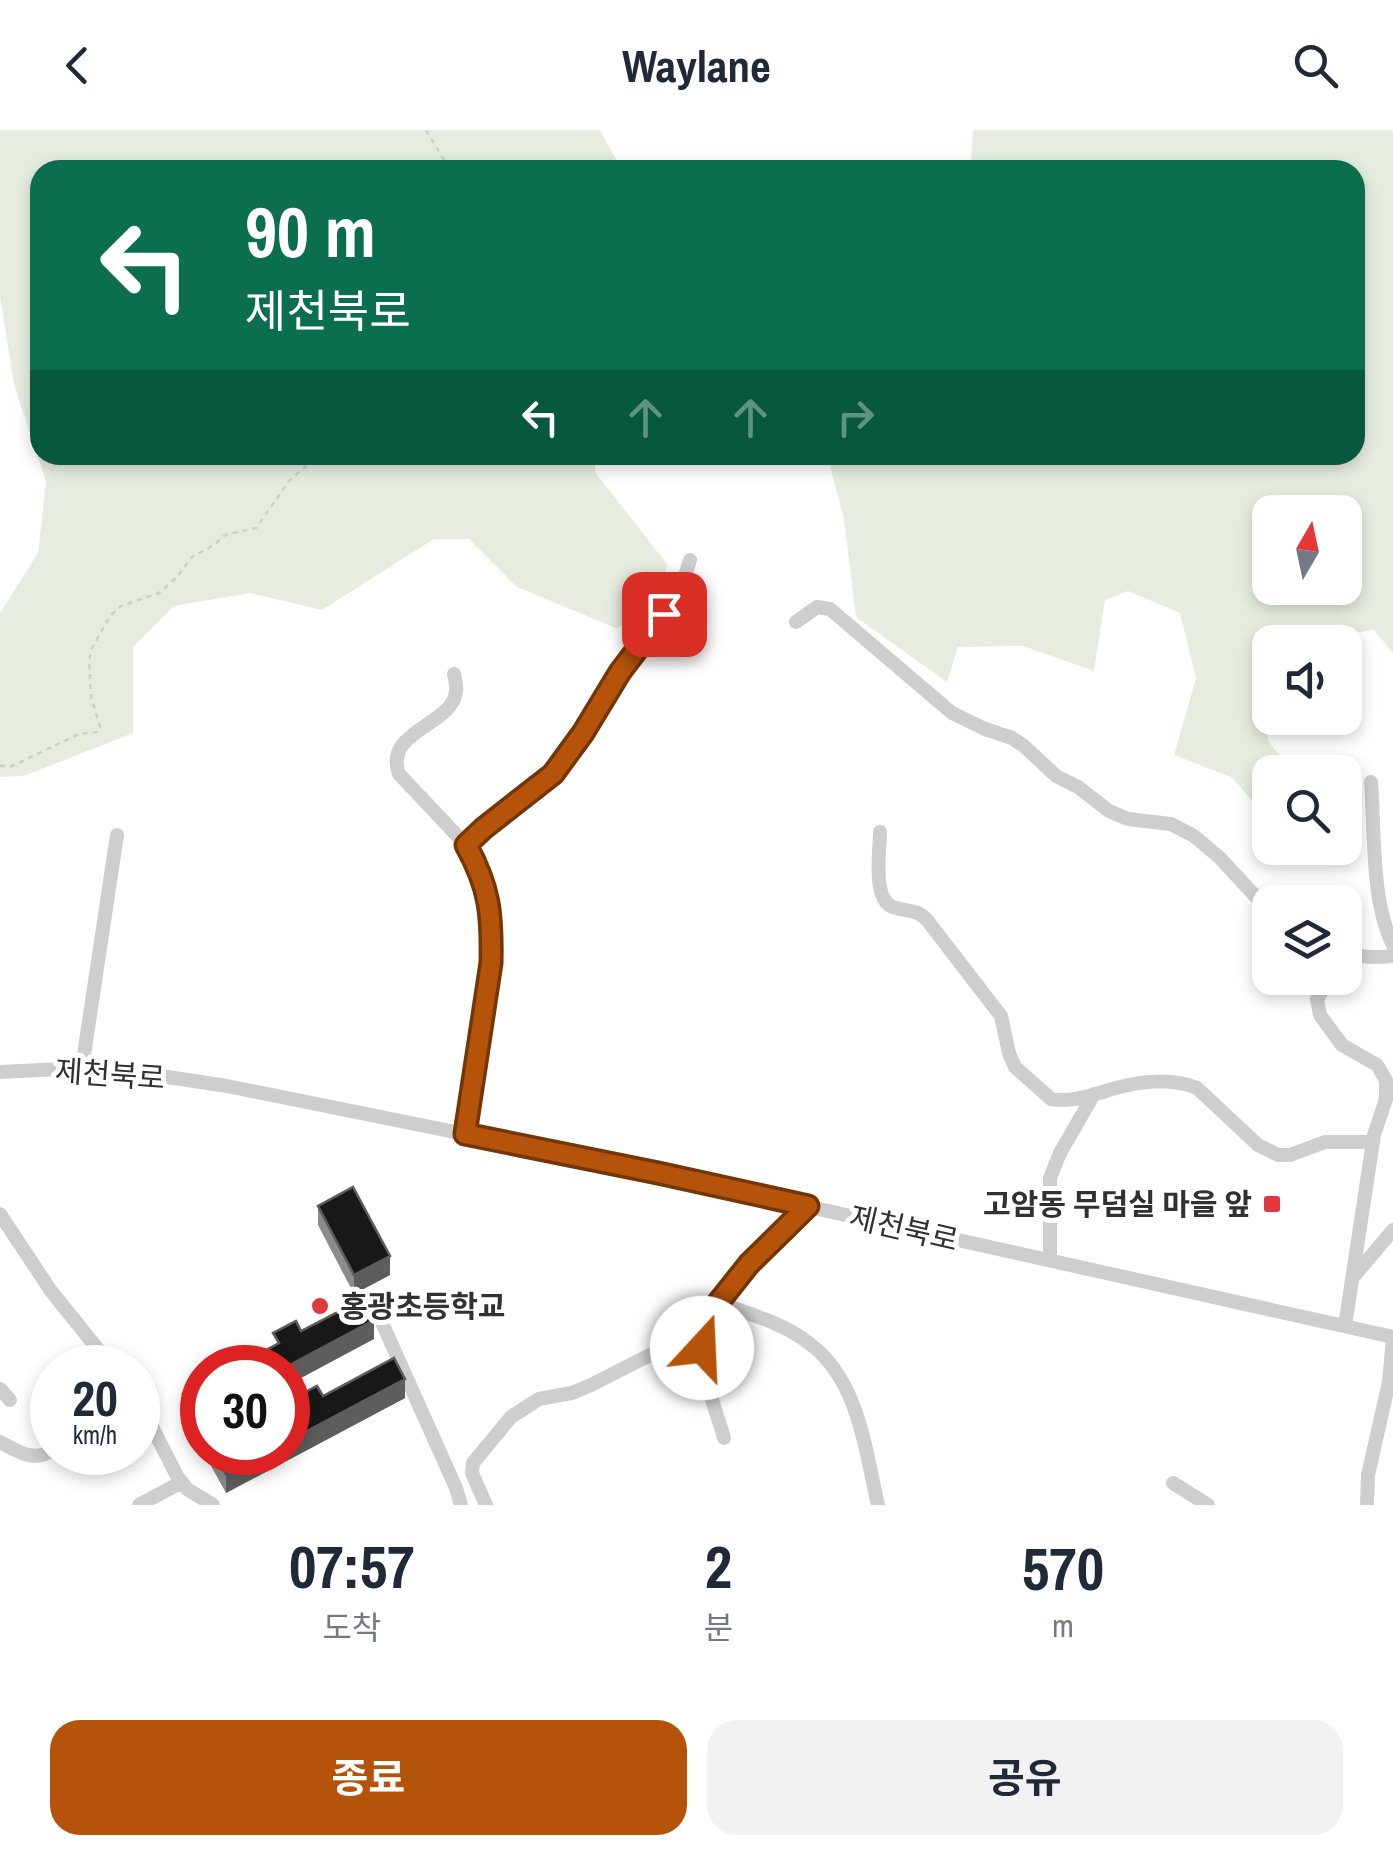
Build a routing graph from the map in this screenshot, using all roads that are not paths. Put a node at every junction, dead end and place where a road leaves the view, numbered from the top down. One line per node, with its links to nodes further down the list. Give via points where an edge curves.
1 (690, 560): 7 (street, via 682,586 553,774)
2 (796, 622): 8 (street, via 817,608 830,609 952,714 1012,738 1109,811 1171,824 1194,836)
3 (454, 674): 7 (street, via 452,702 404,743 394,763)
4 (1371, 782): 9 (street, via 1378,895)
5 (880, 832): 15 (street, via 879,884 886,904 926,920 1000,1016 1016,1067 1051,1099)
6 (116, 835): 13 (street)
7 (466, 845): 17 (street, via 490,900 492,940)
8 (1252, 893)
9 (1393, 945)
10 (1362, 956): 11 (street)
11 (1393, 956)
12 (1319, 995): 16 (street, via 1320,1015 1342,1045 1377,1065)
13 (82, 1068): 14 (street, 제천북로); 17 (street, 제천북로, via 227,1086)
14 (0, 1072)
15 (1094, 1094): 18 (street, via 1186,1083 1278,1155 1325,1142); 22 (street, via 1050,1178)
16 (1390, 1100): 18 (street)
17 (465, 1134): 19 (street, 제천북로)
18 (1372, 1142): 23 (street)
19 (808, 1206): 22 (street, 제천북로); 24 (street)
20 (0, 1214): 28 (street)
21 (1393, 1230): 23 (street)
22 (1050, 1260): 26 (street, 제천북로)
23 (1352, 1278): 26 (street)
24 (718, 1303): 29 (street); 41 (street, via 774,1322 811,1344 838,1373)
25 (375, 1307): 39 (street)
26 (1345, 1326): 27 (street, 제천북로)
27 (1393, 1338): 30 (street)
28 (94, 1345)
29 (702, 1348): 31 (street); 40 (street, via 650,1354 511,1417 473,1463)
30 (1391, 1385): 43 (street)
31 (724, 1438)
32 (160, 1440): 35 (street)
33 (0, 1442): 34 (street)
34 (30, 1455)
35 (182, 1482): 37 (street); 38 (street)
36 (1173, 1483): 42 (street)
37 (139, 1505)
38 (213, 1505)
39 (461, 1505)
40 (486, 1505)
41 (878, 1505)
42 (1208, 1505)
43 (1366, 1505)

